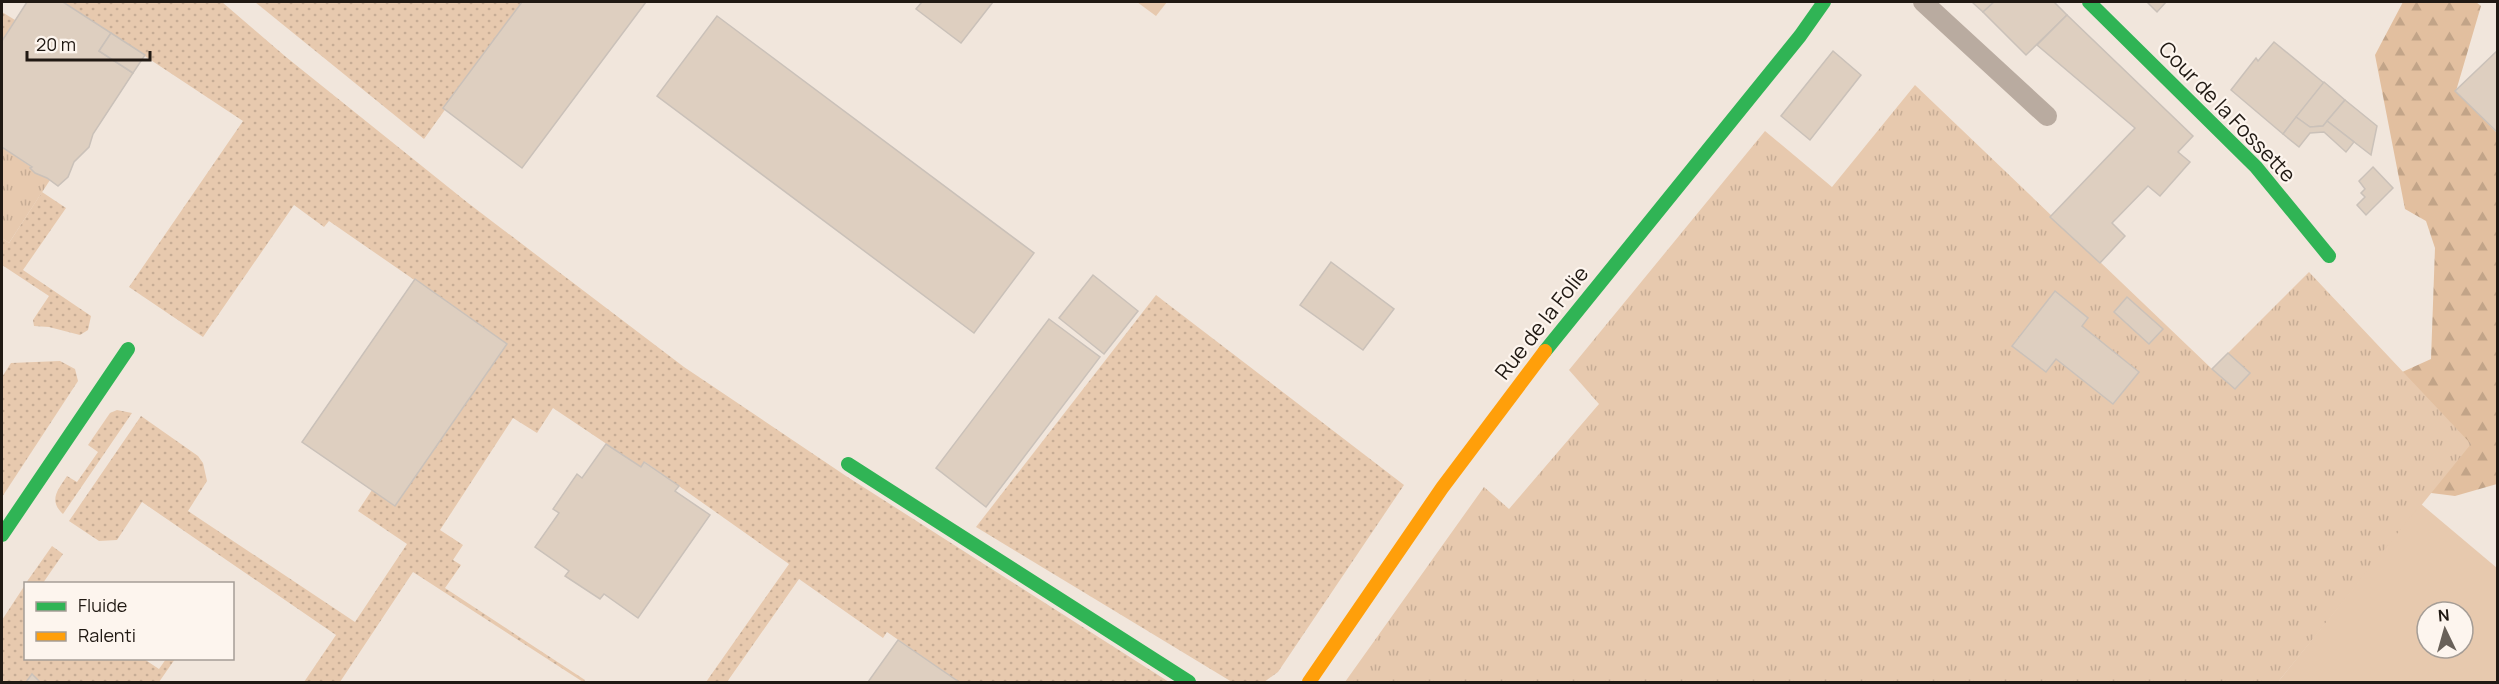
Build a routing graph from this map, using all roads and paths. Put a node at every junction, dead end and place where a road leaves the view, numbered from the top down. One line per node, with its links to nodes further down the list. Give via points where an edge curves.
1 (1824, 2): 10 (street, Rue de la Folie, via 1534,365 1442,488)
2 (1923, 2): 4 (lane)
3 (2089, 2): 5 (street, Cour de la Fossette, via 2256,167)
4 (2047, 116)
5 (2329, 256)
6 (128, 349): 8 (street)
7 (848, 464): 9 (street)
8 (2, 535)
9 (1189, 682)
10 (1309, 682)

